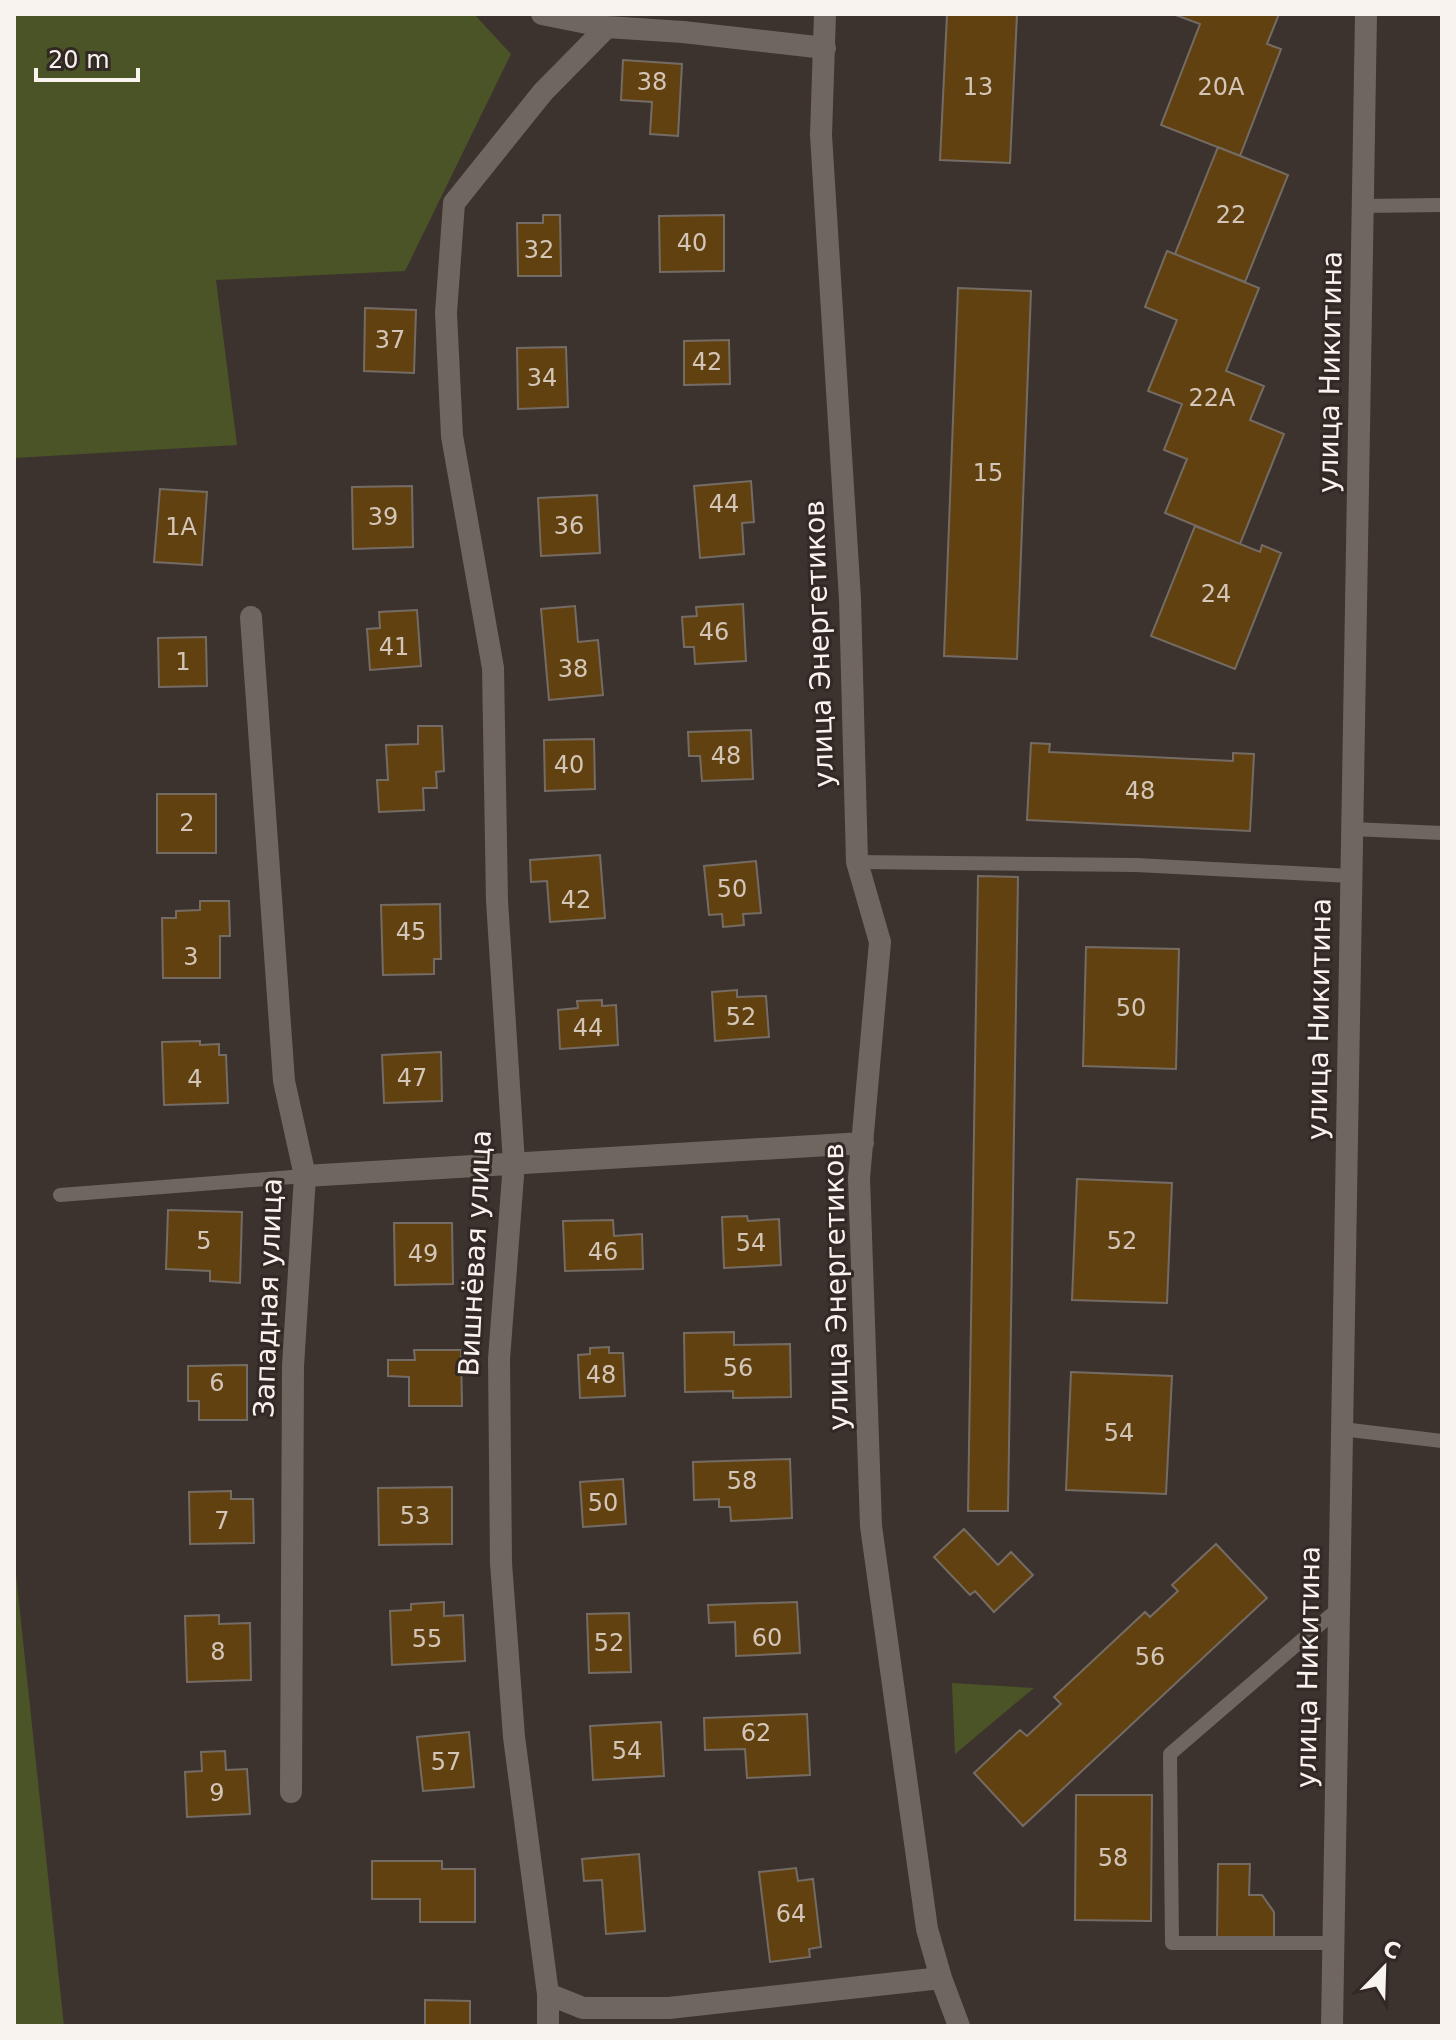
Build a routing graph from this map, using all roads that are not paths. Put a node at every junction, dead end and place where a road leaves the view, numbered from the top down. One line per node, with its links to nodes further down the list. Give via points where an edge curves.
1 (542, 14): 4 (street)
2 (825, 14): 5 (street, улица Энергетиков)
3 (1366, 14): 7 (street, улица Никитина)
4 (607, 27): 5 (street); 14 (street, Вишнёвая улица, via 543,92 454,203 446,313 452,436 493,668 497,901)
5 (825, 48): 11 (street, улица Энергетиков, via 821,135 850,599)
6 (1442, 205): 7 (lane)
7 (1363, 206): 9 (street, улица Никитина)
8 (251, 617): 15 (street, Западная улица, via 284,1081)
9 (1352, 829): 10 (lane); 12 (street, улица Никитина)
10 (1442, 833)
11 (857, 862): 12 (lane, via 1136,865); 13 (street, улица Энергетиков, via 880,942)
12 (1351, 876): 17 (street, улица Никитина)
13 (863, 1143): 14 (street); 22 (street, улица Энергетиков, via 859,1178 871,1526 927,1929)
14 (514, 1163): 15 (street); 23 (street, Вишнёвая улица, via 499,1359 501,1563 514,1737)
15 (305, 1176): 16 (lane); 20 (street, Западная улица, via 293,1366)
16 (60, 1195)
17 (1342, 1429): 18 (lane); 19 (street, улица Никитина)
18 (1442, 1441)
19 (1339, 1608): 21 (street, улица Никитина); 21 (lane, via 1170,1754 1172,1943)
20 (291, 1792)
21 (1333, 1943): 26 (street, улица Никитина)
22 (941, 1978): 23 (street, via 669,2008 583,2008); 25 (street, улица Энергетиков)
23 (548, 1994): 24 (street, Вишнёвая улица)
24 (548, 2026)
25 (959, 2026)
26 (1332, 2026)

